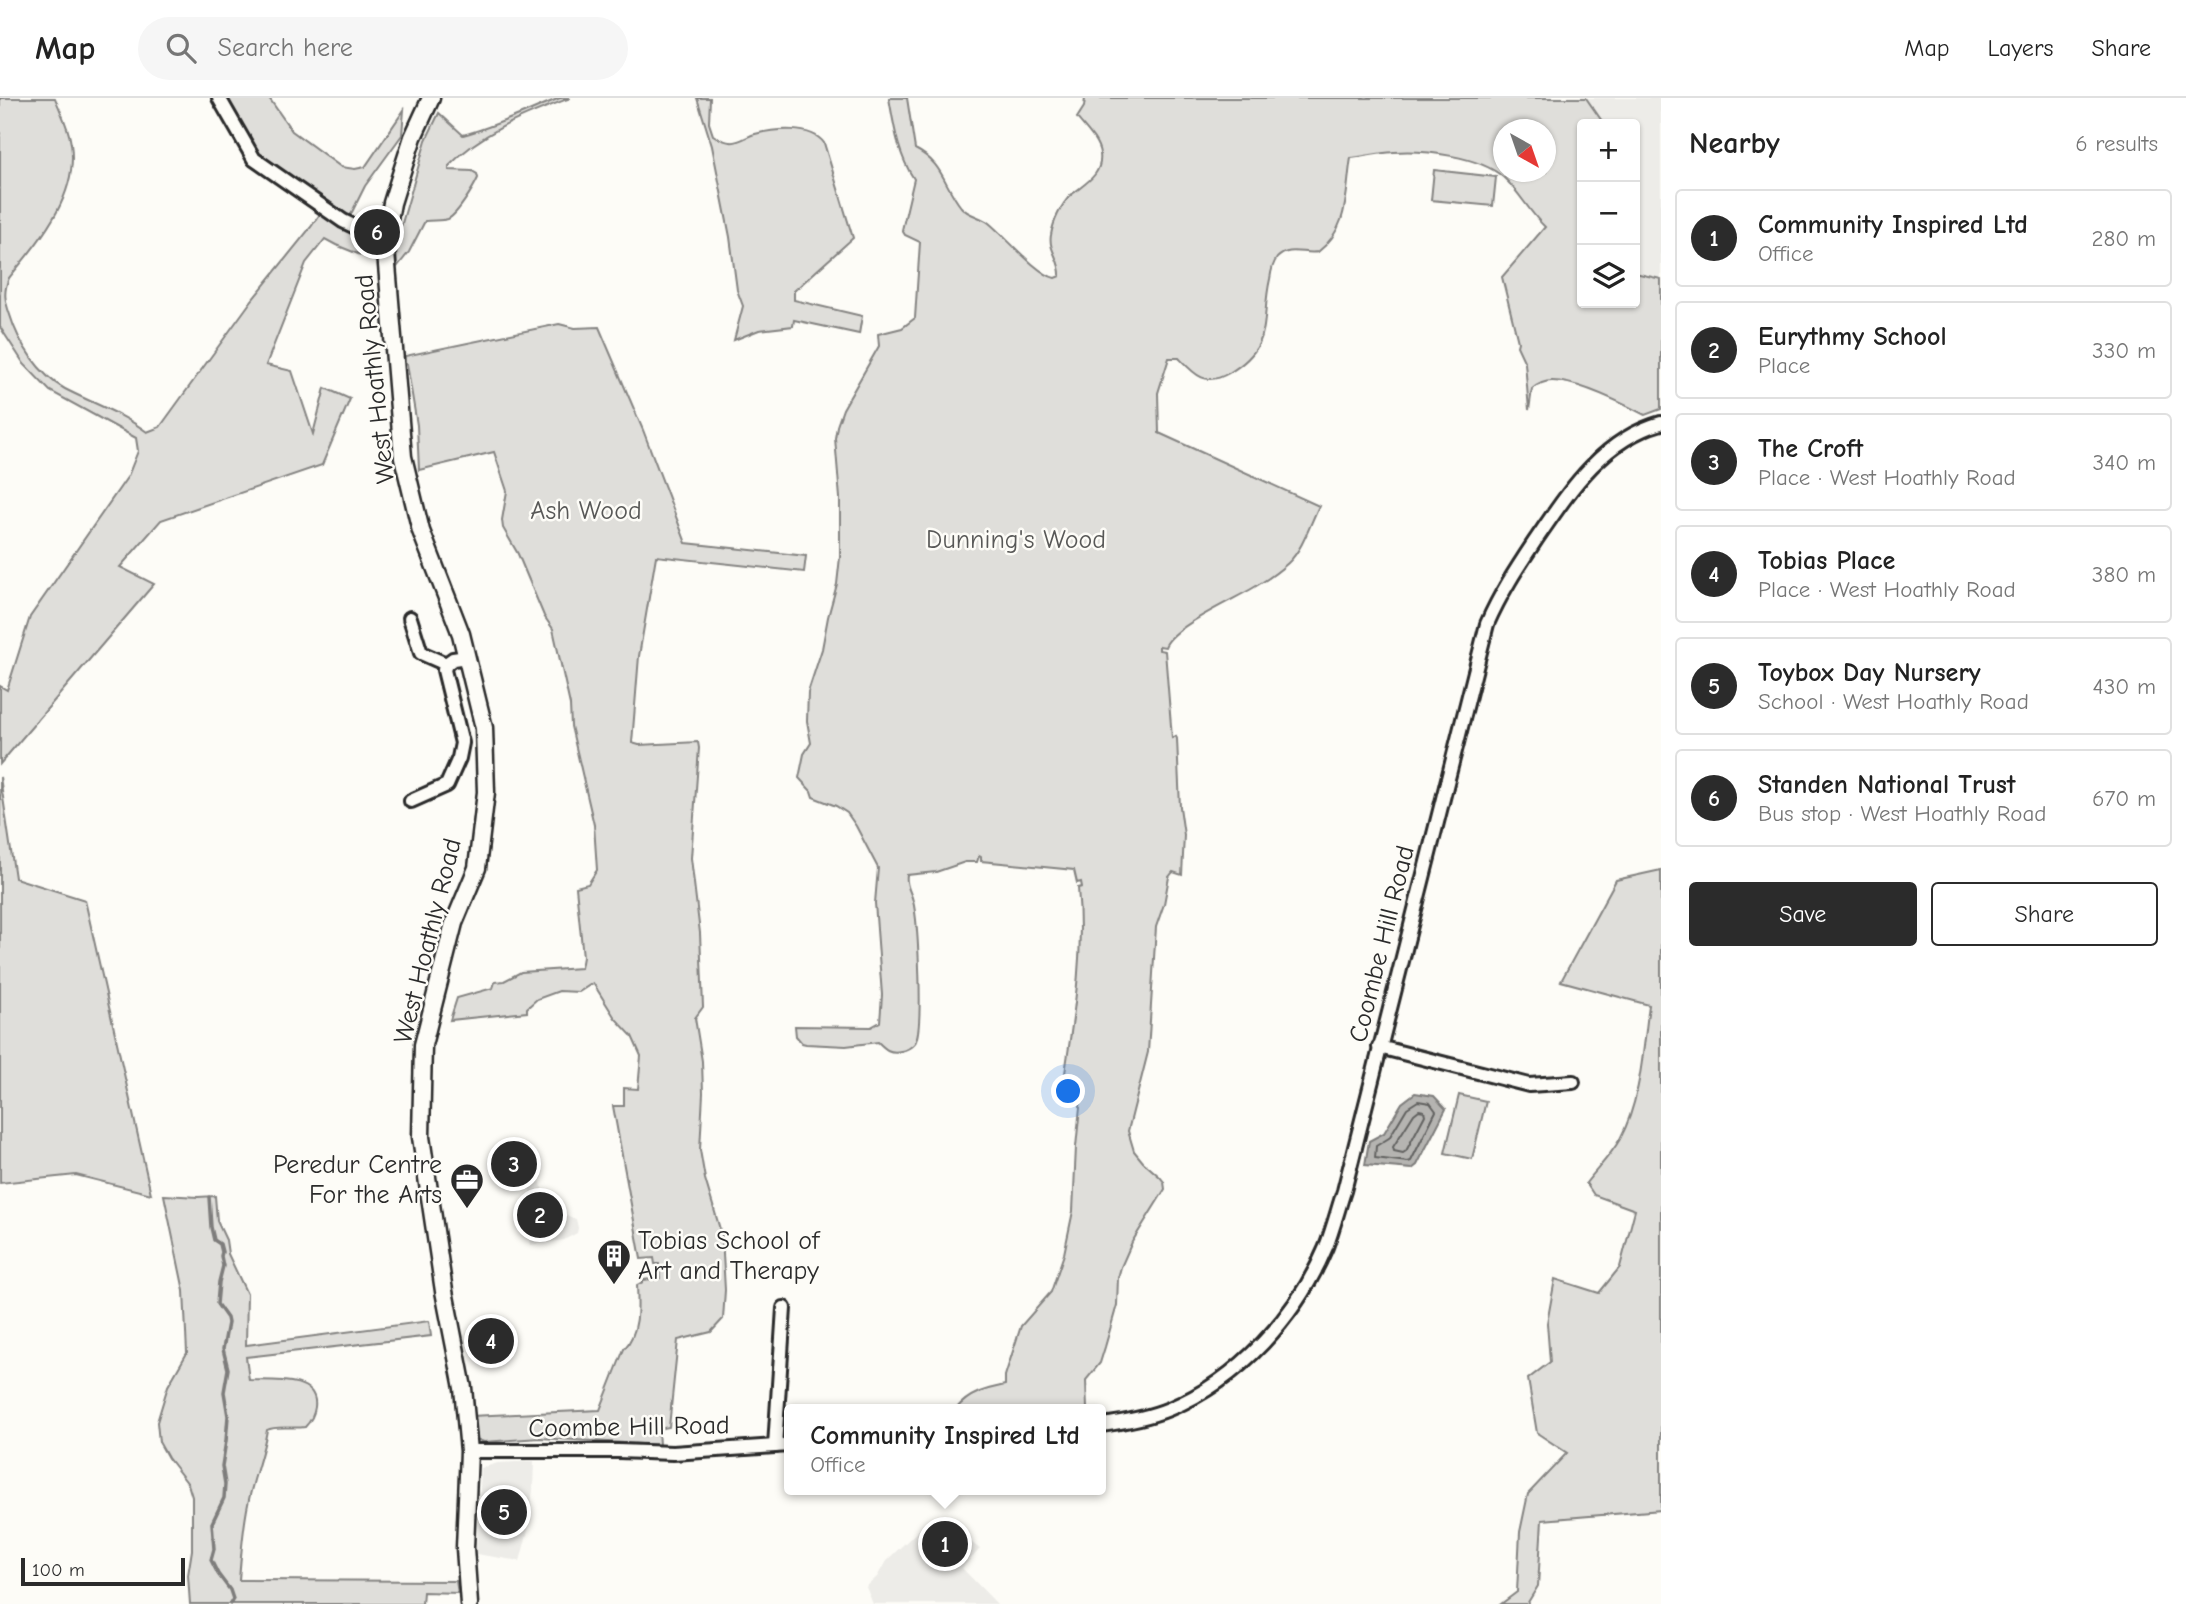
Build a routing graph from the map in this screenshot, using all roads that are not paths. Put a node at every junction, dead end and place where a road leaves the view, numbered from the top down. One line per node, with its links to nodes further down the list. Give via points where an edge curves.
1 (219, 98): 3 (street, via 254,159 343,221)
2 (431, 98): 3 (street, West Hoathly Road, via 402,171)
3 (385, 241): 6 (street, West Hoathly Road, via 402,457 421,531)
4 (1661, 423): 9 (street, Coombe Hill Road, via 1608,450 1572,486 1499,596 1480,650)
5 (410, 618): 7 (street, via 421,653)
6 (467, 657): 7 (street); 15 (street, West Hoathly Road, via 484,728 486,792 477,868 454,923 423,1045 421,1137 463,1388)
7 (446, 664): 8 (street, via 462,743 459,758 447,785)
8 (411, 800)
9 (1379, 1047): 10 (street, via 1529,1085); 12 (street, Coombe Hill Road, via 1344,1191 1325,1247 1278,1327 1210,1388 1168,1409)
10 (1573, 1082)
11 (784, 1308): 14 (street)
12 (1106, 1424)
13 (784, 1445): 14 (street, Coombe Hill Road)
14 (775, 1446): 15 (street, Coombe Hill Road, via 673,1453)
15 (469, 1451): 16 (street, West Hoathly Road, via 465,1548)
16 (469, 1604)

